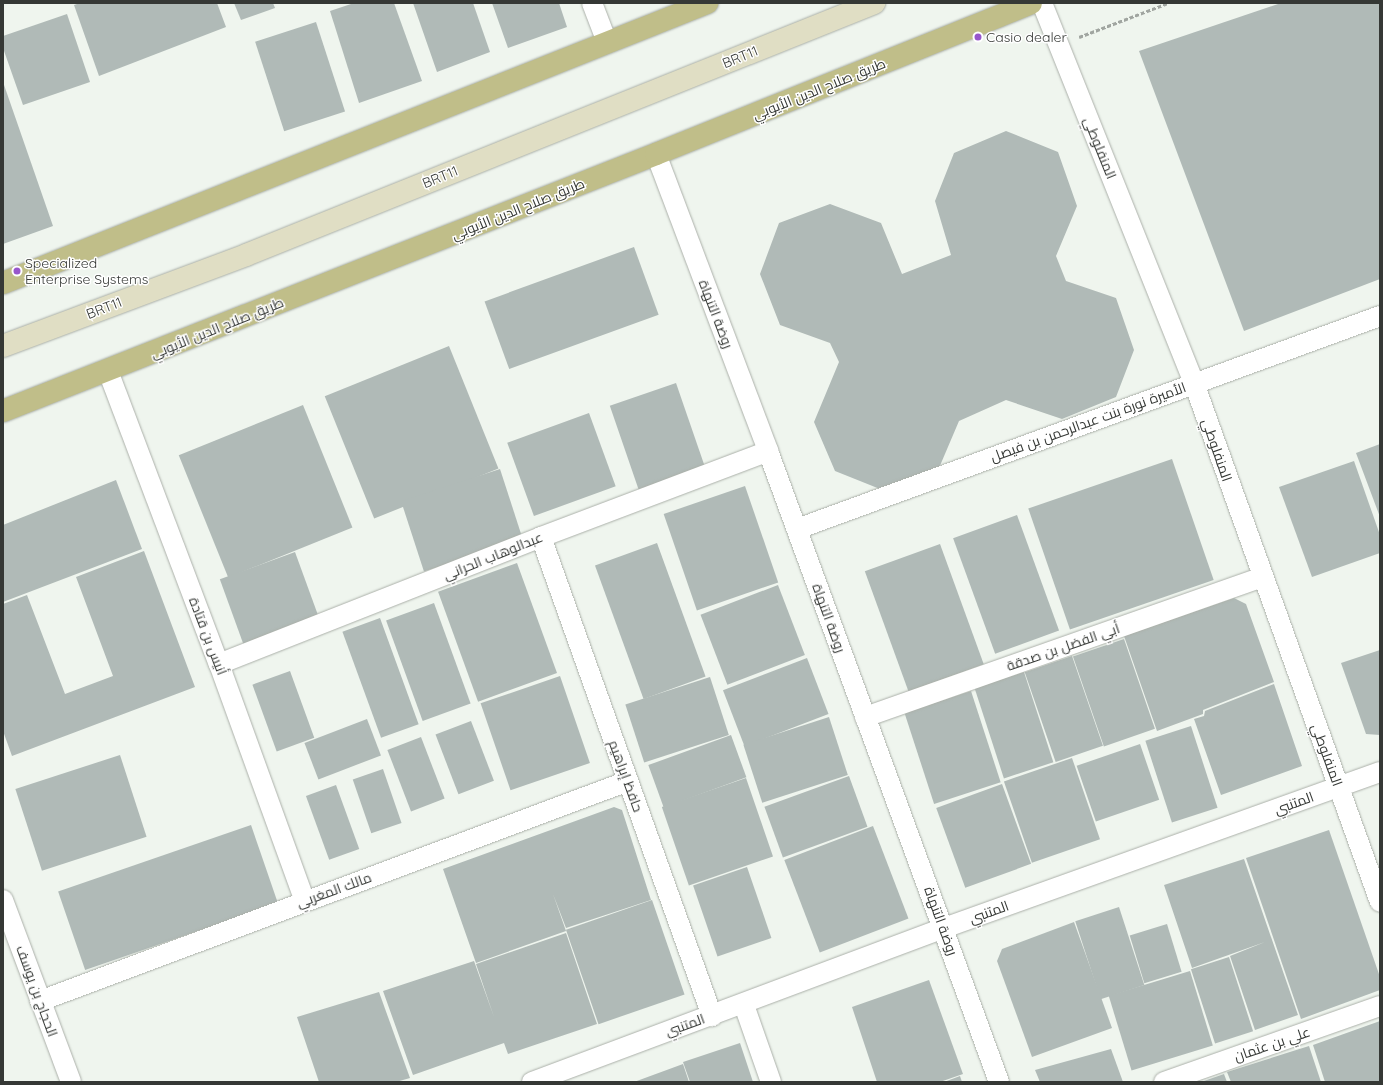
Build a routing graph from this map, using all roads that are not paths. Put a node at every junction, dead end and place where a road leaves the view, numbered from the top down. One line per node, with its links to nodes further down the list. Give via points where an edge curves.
1 (592, 3): 6 (street)
2 (707, 3): 6 (main road)
3 (874, 3): 10 (main road, BRT11, via 246,255)
4 (1031, 3): 7 (main road, طريق صلاح الدين الأيوبي)
5 (1042, 3): 12 (street, المنفلوطي)
6 (606, 42): 8 (main road)
7 (656, 154): 11 (main road, طريق صلاح الدين الأيوبي); 14 (street, روضة التنهاة)
8 (3, 283)
9 (1380, 316): 12 (street, الأميرة نورة بنت عبدالرحمن بن فيصل)
10 (3, 346)
11 (108, 371): 13 (main road, طريق صلاح الدين الأيوبي); 18 (street, أنيس بن قتادة)
12 (1194, 383): 15 (street, الأميرة نورة بنت عبدالرحمن بن فيصل); 17 (street, المنفلوطي)
13 (3, 411)
14 (768, 451): 15 (street, روضة التنهاة); 16 (street, عبدالوهاب الحراني)
15 (797, 529): 19 (street, روضة التنهاة)
16 (541, 537): 18 (street, عبدالوهاب الحراني); 21 (street, حافظ إبراهيم)
17 (1262, 577): 19 (street, أبي الفضل بن صدقة); 22 (street, المنفلوطي)
18 (219, 664): 24 (street, أنيس بن قتادة)
19 (865, 717): 26 (street, روضة التنهاة)
20 (1380, 772): 22 (street, المتنبي)
21 (628, 781): 24 (street, مالك المغربي); 30 (street, حافظ إبراهيم)
22 (1339, 787): 25 (street, المنفلوطي); 26 (street, المتنبي)
23 (3, 900): 27 (street, الحجاج بن يوسف)
24 (305, 901): 27 (street, مالك المغربي)
25 (1380, 902)
26 (944, 928): 28 (street, المتنبي); 34 (street, روضة التنهاة)
27 (40, 1001): 31 (street, الحجاج بن يوسف)
28 (744, 1005): 30 (street, المتنبي); 33 (street)
29 (1380, 1006): 35 (street, علي بن عثمان)
30 (712, 1016): 32 (street, المتنبي)
31 (71, 1082)
32 (532, 1082)
33 (771, 1082)
34 (998, 1082)
35 (1164, 1082)

